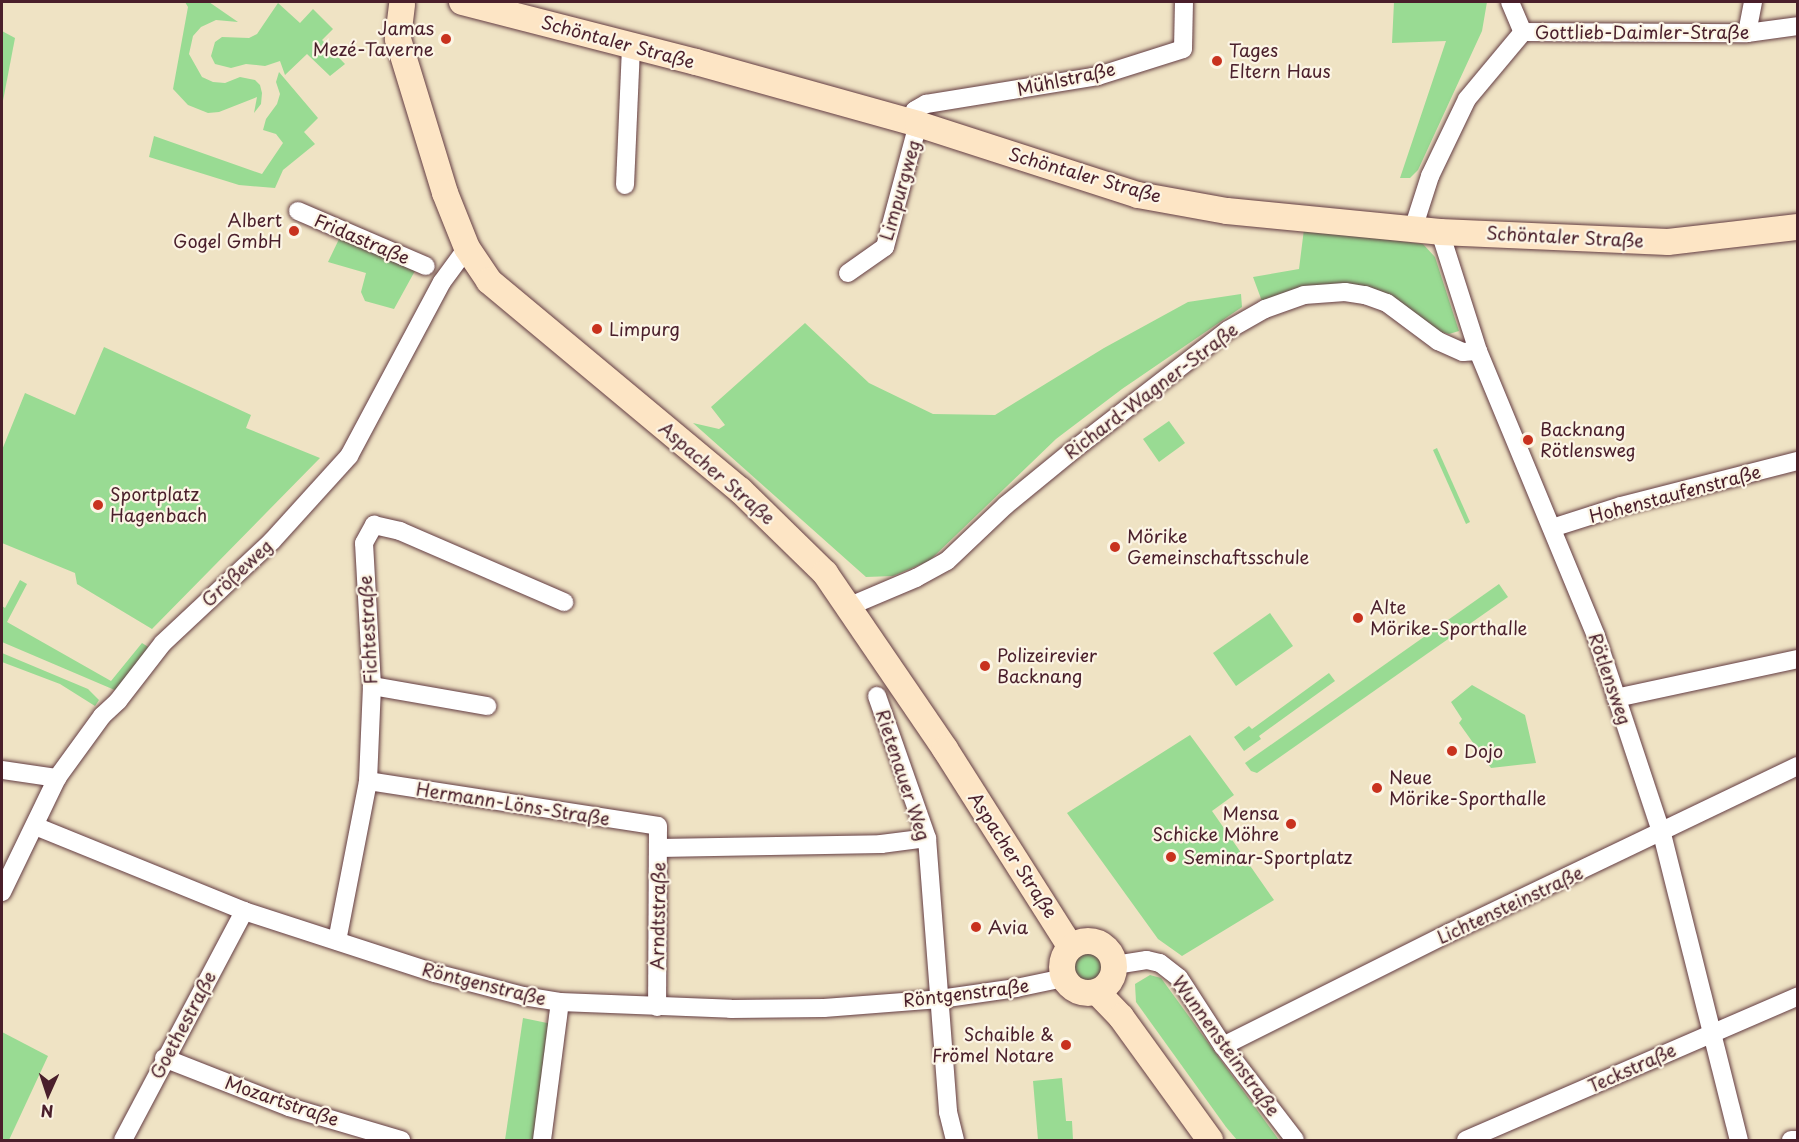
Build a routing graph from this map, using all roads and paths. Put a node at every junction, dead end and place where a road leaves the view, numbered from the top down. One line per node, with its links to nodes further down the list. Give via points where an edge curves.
1 (462, 2): 9 (street, Schöntaler Straße)
2 (1184, 2): 10 (street, Mühlstraße, via 1184,49 1098,76 926,104 915,110)
3 (1510, 2): 7 (street)
4 (1753, 2): 8 (street)
5 (405, 3): 16 (street, Aspacher Straße, via 398,39 445,193)
6 (1797, 26): 8 (street, Gottlieb-Daimler-Straße)
7 (1522, 32): 8 (street, Gottlieb-Daimler-Straße); 14 (street, via 1467,99 1430,176)
8 (1747, 33)
9 (631, 45): 10 (street, Schöntaler Straße); 11 (street)
10 (913, 123): 14 (street, Schöntaler Straße, via 1138,195 1227,211); 18 (street, Limpurgweg, via 885,247)
11 (626, 184)
12 (298, 211): 17 (street, Fridastraße)
13 (1797, 227): 15 (street, Schöntaler Straße, via 1668,242)
14 (1413, 229): 15 (street, Schöntaler Straße)
15 (1440, 232): 19 (street, Rötlensweg)
16 (468, 248): 23 (street, Aspacher Straße, via 489,281 516,307 748,497 825,573); 31 (street, Größeweg, via 442,282 349,456 272,541 163,643)
17 (426, 266)
18 (848, 273)
19 (1478, 351): 21 (street, Rötlensweg); 23 (street, Richard-Wagner-Straße, via 1463,352 1438,341 1387,303 1365,295 1304,295 1265,309 1228,330 1064,458 1006,505 947,561)
20 (1797, 461): 21 (street, Hohenstaufenstraße, via 1621,506)
21 (1552, 528): 27 (street, Rötlensweg)
22 (564, 602): 25 (street, Fichtestraße, via 400,531 374,525 364,543)
23 (850, 606): 41 (street, Aspacher Straße)
24 (1797, 659): 27 (street)
25 (372, 686): 28 (street); 32 (street, Fichtestraße)
26 (877, 696): 36 (street, Rietenauer Weg)
27 (1616, 698): 35 (street, Rötlensweg)
28 (487, 706)
29 (1797, 766): 35 (street, Lichtensteinstraße)
30 (2, 770): 31 (street)
31 (57, 778): 33 (street, Größeweg)
32 (368, 781): 34 (street, Hermann-Löns-Straße); 40 (street, Fichtestraße)
33 (35, 826): 38 (street, Größeweg); 39 (street, Röntgenstraße)
34 (658, 826): 37 (street, Arndtstraße)
35 (1662, 834): 49 (street, Rötlensweg); 50 (street, Lichtensteinstraße, via 1449,933)
36 (927, 838): 37 (street, via 880,844); 46 (street, Rietenauer Weg)
37 (659, 848): 48 (street, Arndtstraße)
38 (2, 892)
39 (244, 911): 40 (street, Röntgenstraße); 51 (street, Goethestraße)
40 (338, 940): 47 (street, Röntgenstraße, via 435,973)
41 (1070, 946): 42 (street, via 1094,942 1104,946); 43 (street, via 1062,961)
42 (1115, 965): 44 (street, via 1109,984); 50 (street, Wunnensteinstraße, via 1147,960 1170,969)
43 (1064, 978): 44 (street, via 1076,991); 46 (street, Röntgenstraße)
44 (1098, 993): 56 (street, via 1121,1017)
45 (1797, 996): 49 (street, Teckstraße)
46 (940, 999): 48 (street, Röntgenstraße, via 824,1008); 55 (street, Rietenauer Weg, via 948,1112)
47 (560, 1002): 48 (street, Röntgenstraße); 54 (street)
48 (657, 1006)
49 (1713, 1033): 58 (street, Teckstraße); 59 (street, Rötlensweg)
50 (1223, 1046): 57 (street, Wunnensteinstraße)
51 (164, 1058): 52 (street, Goethestraße); 53 (street, Mozartstraße, via 289,1107)
52 (123, 1140)
53 (401, 1140)
54 (542, 1140)
55 (955, 1140)
56 (1210, 1140)
57 (1295, 1140)
58 (1466, 1140)
59 (1739, 1140)
60 (1791, 1140): 61 (street)
61 (1797, 1140)

